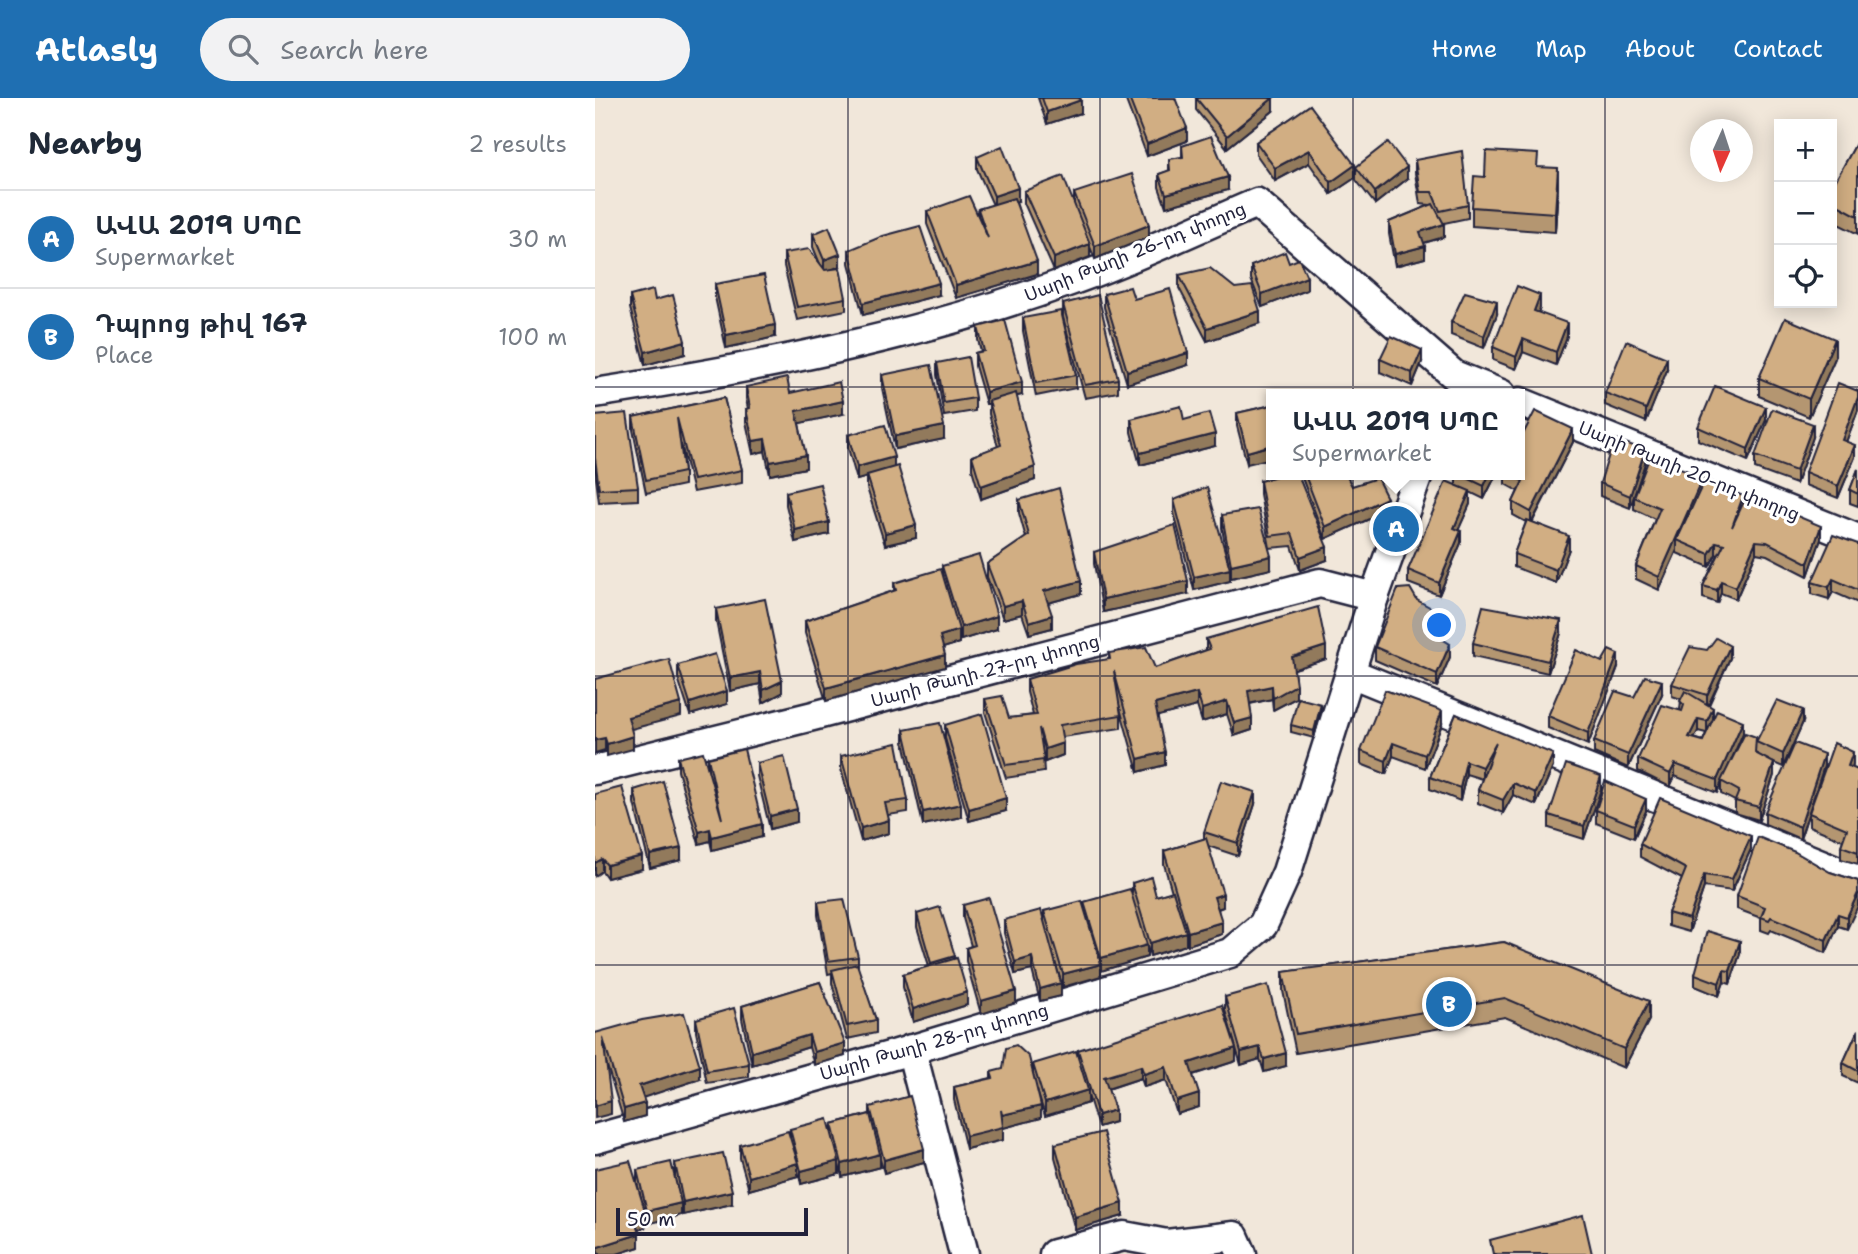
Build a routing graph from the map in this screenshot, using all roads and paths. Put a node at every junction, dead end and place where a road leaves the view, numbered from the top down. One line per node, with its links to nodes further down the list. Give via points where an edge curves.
1 (1451, 385): 2 (street); 3 (street, Սարի Թաղի 26-րդ փողոց, via 1257,203 1071,281 932,326 731,372)
2 (1473, 389)
3 (595, 393)
4 (1525, 404): 6 (street, Սարի Թաղի 20-րդ փողոց)
5 (1416, 480): 7 (street)
6 (1858, 539)
7 (1374, 597): 8 (street); 9 (street, Սարի Թաղի 27-րդ փողոց, via 1320,583)
8 (1351, 673): 10 (street); 11 (street, Սարի Թաղի 28-րդ փողոց, via 1287,872 1263,925 1230,953)
9 (595, 770)
10 (1858, 879)
11 (911, 1049): 12 (street, Սարի Թաղի 28-րդ փողոց); 13 (street)
12 (595, 1139)
13 (964, 1254)
14 (1054, 1254): 15 (street, via 1124,1236 1167,1244 1234,1236)
15 (1243, 1254)

